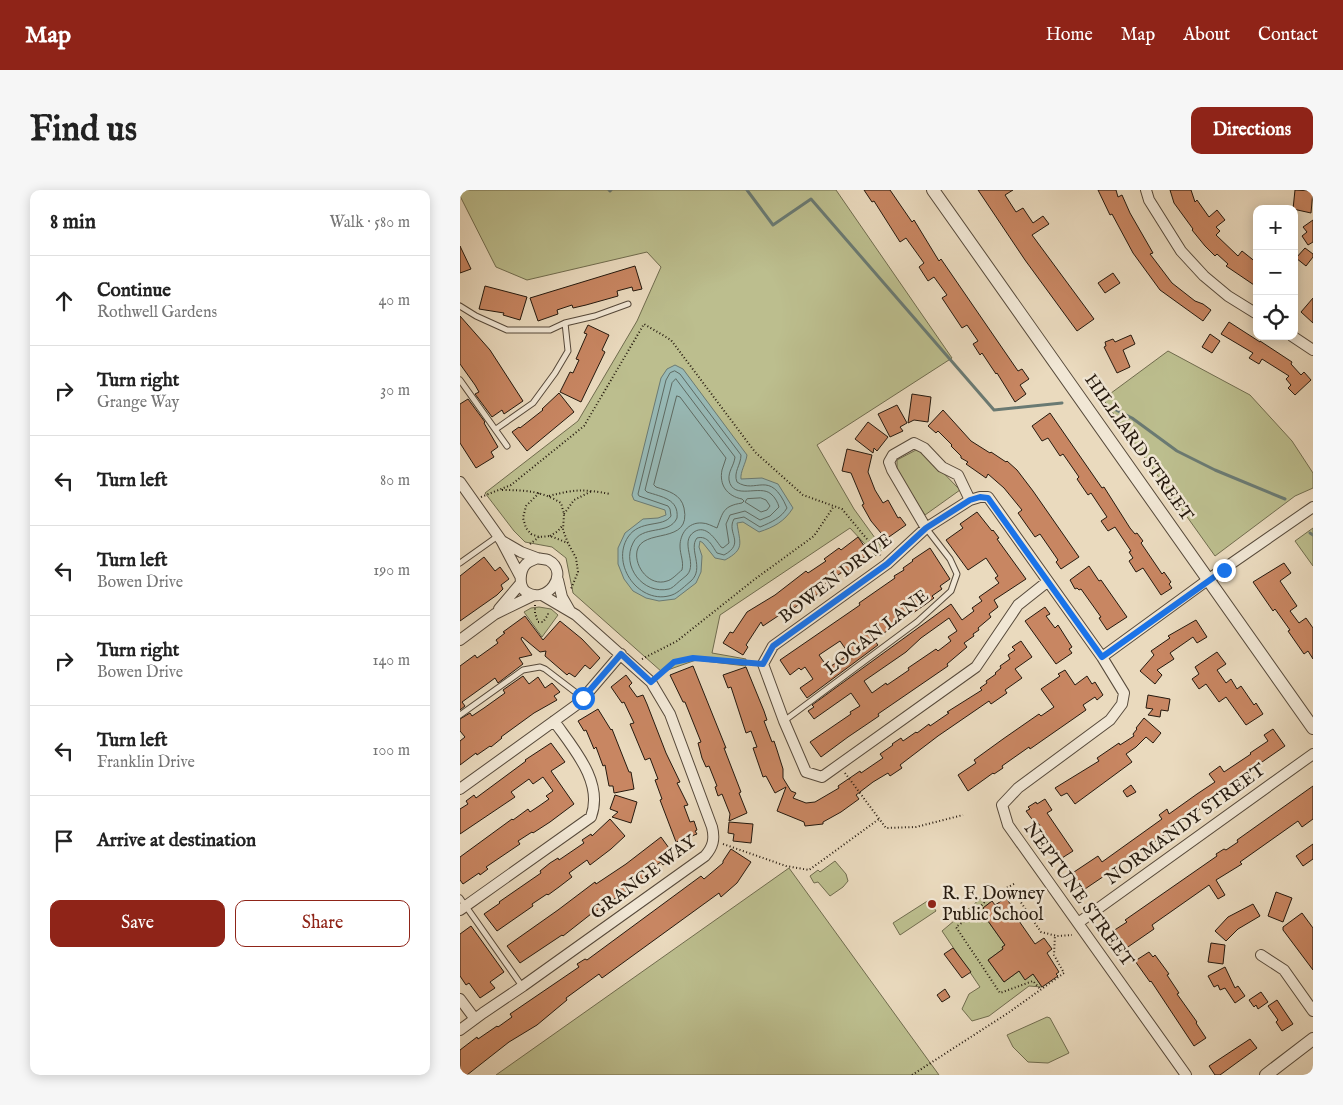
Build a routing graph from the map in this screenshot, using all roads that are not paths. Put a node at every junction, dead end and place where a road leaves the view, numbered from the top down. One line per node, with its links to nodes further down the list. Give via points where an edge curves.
1 (933, 190): 20 (street, HILLIARD STREET)
2 (1146, 190): 5 (street, via 1181,251 1204,276)
3 (628, 304): 6 (lane)
4 (460, 306): 6 (lane, via 507,330 550,330)
5 (1253, 311)
6 (565, 323): 10 (lane, via 568,351 555,373 534,404)
7 (1298, 340): 8 (street)
8 (1313, 350)
9 (460, 380): 10 (lane)
10 (496, 429): 11 (lane)
11 (507, 446)
12 (461, 486): 16 (street)
13 (970, 500): 15 (street, BOWEN DRIVE); 15 (street, via 958,475 942,467 924,448 914,443 894,455 889,462 892,470); 22 (street, via 988,498)
14 (1313, 507): 20 (street)
15 (926, 528): 32 (street, BOWEN DRIVE, via 887,564 773,646 763,664); 32 (lane, LOGAN LANE, via 957,574 951,591 917,622)
16 (499, 538): 17 (street); 18 (lane); 19 (street)
17 (537, 558): 19 (street, via 526,564); 21 (street, via 548,560 556,568)
18 (460, 563)
19 (521, 579): 23 (street, via 526,592); 25 (street)
20 (1209, 579): 28 (street); 33 (street, HILLIARD STREET)
21 (558, 580): 23 (street, via 552,590); 24 (street, GRANGE WAY, via 562,598)
22 (1047, 582): 28 (street); 32 (street, via 1018,605 976,668 822,777 806,772)
23 (537, 598): 24 (street, GRANGE WAY); 25 (street)
24 (570, 612): 27 (street, GRANGE WAY)
25 (495, 614): 26 (street)
26 (460, 640)
27 (621, 654): 29 (street); 39 (street, GRANGE WAY, via 651,682 670,714 712,827 712,848)
28 (1102, 657): 37 (street, NEPTUNE STREET, via 1124,693 1122,704 1110,720 1018,788 1002,805 1008,825)
29 (583, 698): 30 (lane, via 545,669 534,668 523,670); 31 (street)
30 (460, 715)
31 (554, 721): 35 (street); 36 (street, via 588,773 595,800 591,817)
32 (784, 722)
33 (1313, 728)
34 (1313, 754): 37 (street, NORMANDY STREET)
35 (460, 789)
36 (462, 904): 39 (lane)
37 (1078, 923): 45 (street, NEPTUNE STREET)
38 (1261, 955): 41 (street, via 1284,970)
39 (523, 986): 42 (street, GRANGE WAY)
40 (460, 999): 42 (street)
41 (1313, 1011)
42 (475, 1019): 43 (street, GRANGE WAY)
43 (460, 1030)
44 (1313, 1040): 46 (street)
45 (1186, 1075)
46 (1266, 1075)

